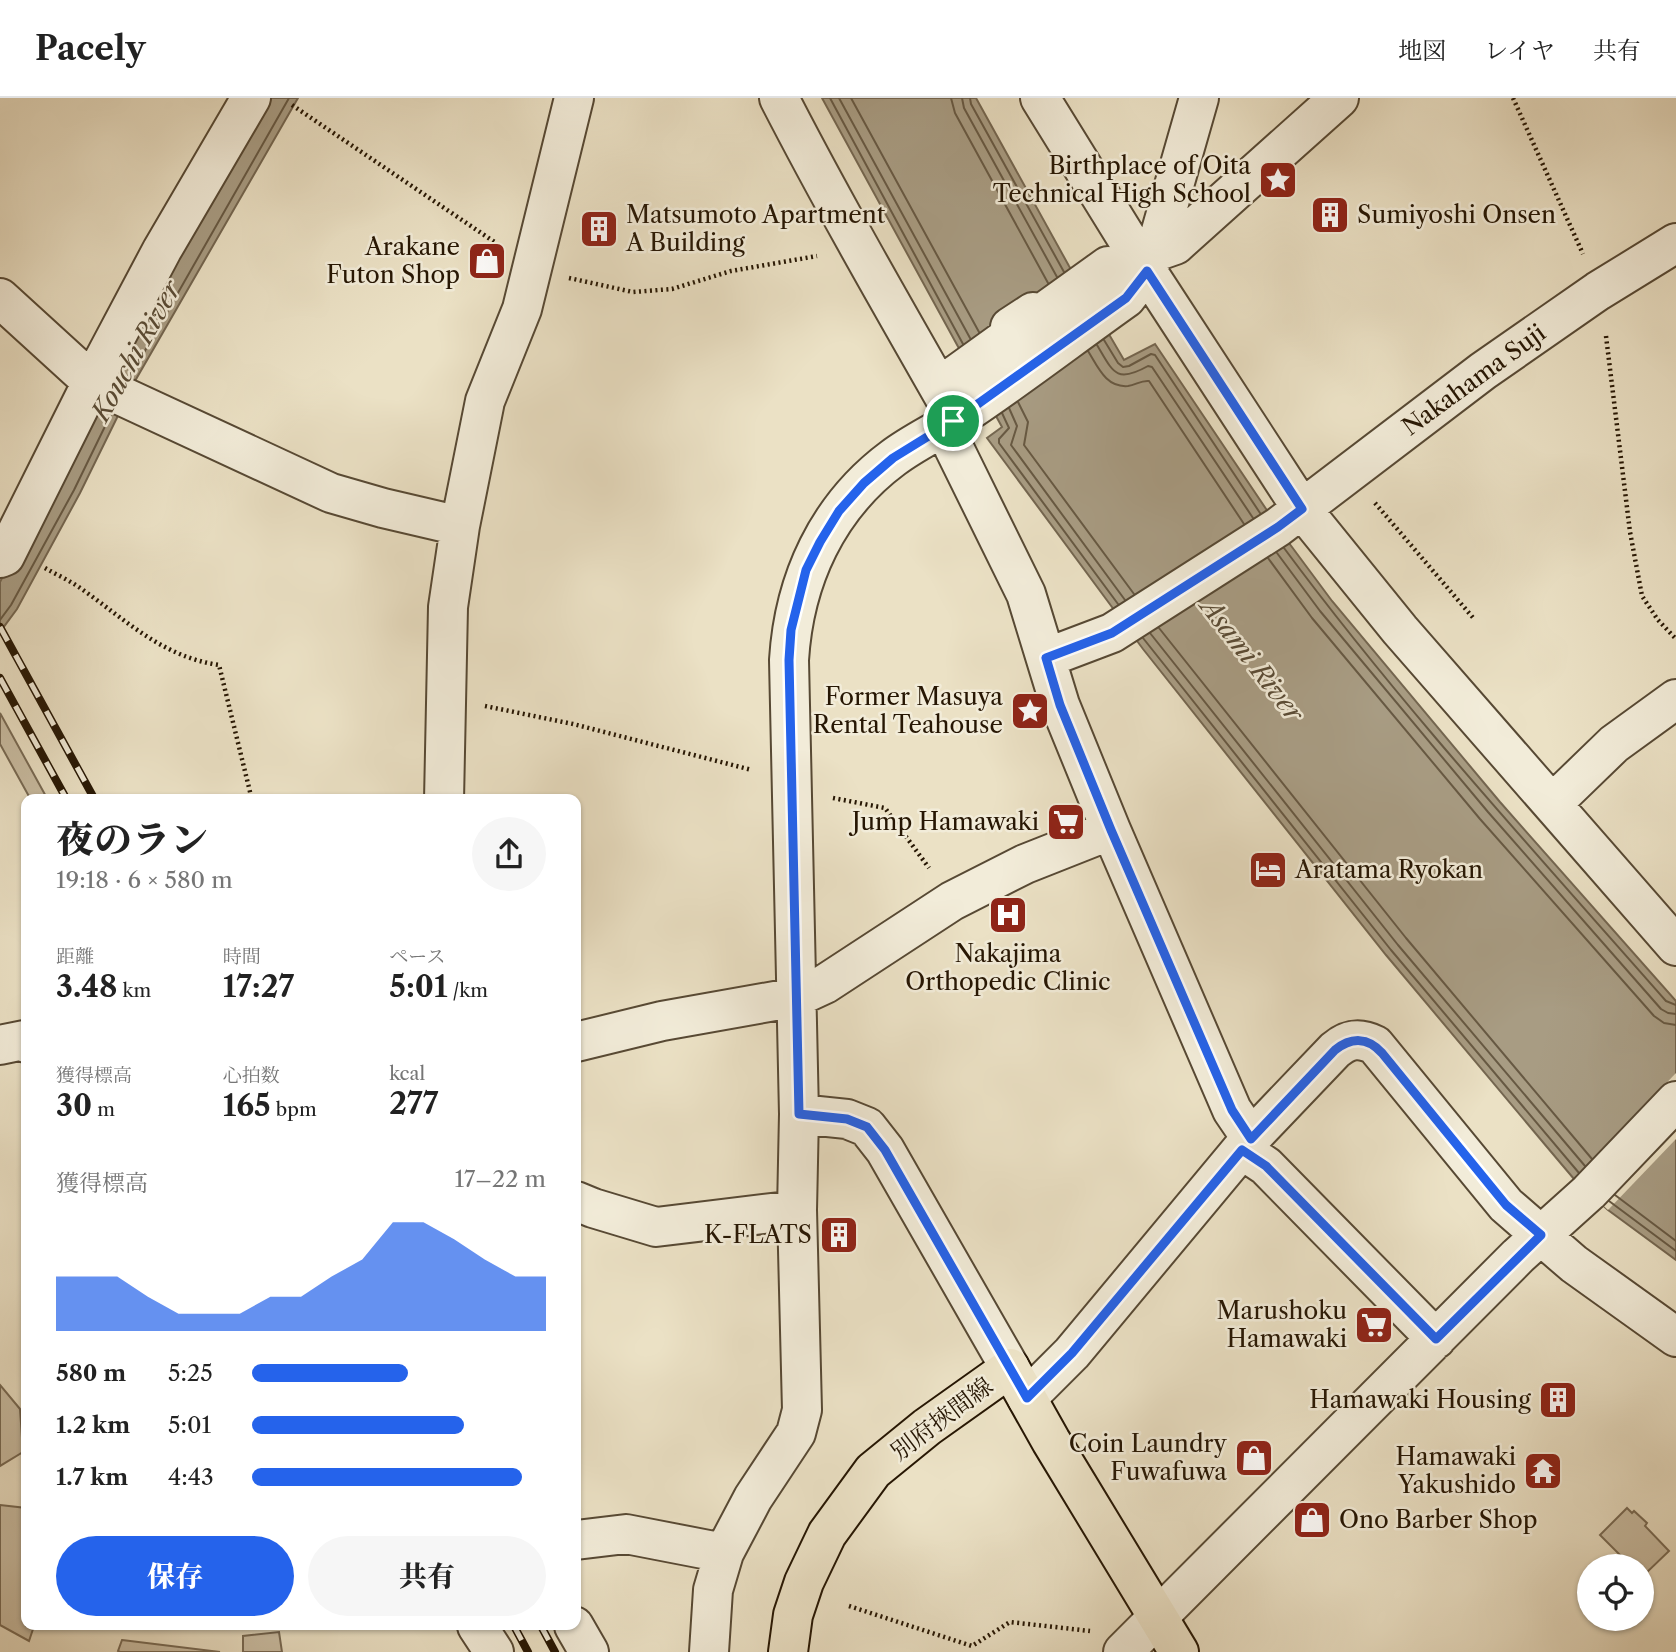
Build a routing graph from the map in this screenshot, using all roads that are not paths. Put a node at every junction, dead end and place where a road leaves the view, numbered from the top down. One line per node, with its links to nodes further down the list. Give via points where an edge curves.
1 (251, 98): 10 (street, via 162,250)
2 (574, 98): 13 (street, via 522,309 485,401)
3 (779, 98): 11 (street, via 860,250)
4 (1040, 98): 8 (street)
5 (1199, 98): 8 (street)
6 (1339, 98): 8 (street)
7 (1676, 243): 12 (street, Nakahama Suji, via 1598,290 1483,371)
8 (1143, 273): 11 (street); 12 (street)
9 (0, 298): 10 (street)
10 (106, 389): 13 (street, via 331,493); 14 (street)
11 (955, 410): 15 (street, via 954,448 1026,594); 21 (street, via 864,483 839,511 806,570 791,630 789,660)
12 (1290, 518): 15 (street, Nakahama Suji, via 1112,633); 18 (street, via 1400,630)
13 (460, 526): 17 (street, via 448,607)
14 (0, 558)
15 (1046, 658): 19 (street, via 1060,705)
16 (1676, 699): 18 (street, via 1614,744)
17 (444, 794)
18 (1552, 804): 20 (street)
19 (1111, 830): 21 (street, via 1025,864 953,901 825,984); 27 (street)
20 (1676, 946)
21 (797, 996): 23 (street); 26 (street)
22 (21, 1041): 24 (street)
23 (581, 1041)
24 (0, 1045)
25 (1676, 1101): 30 (street)
26 (799, 1114): 29 (street); 33 (street, via 847,1119 867,1127 885,1150)
27 (1246, 1144): 30 (street, via 1335,1050 1345,1042 1366,1041 1382,1053 1506,1205); 32 (street); 33 (street, via 1072,1353)
28 (581, 1203): 29 (street, via 656,1227)
29 (797, 1210): 35 (street, via 800,1421)
30 (1541, 1235): 31 (street); 32 (street)
31 (1676, 1337)
32 (1436, 1339): 36 (street)
33 (1018, 1383): 36 (main road, 別府挾間線); 43 (main road, 別府挾間線, via 927,1427 873,1471 827,1534 793,1615)
34 (581, 1539): 35 (street, via 626,1534)
35 (724, 1553): 42 (street, via 713,1590)
36 (1158, 1618): 39 (street); 44 (main road, 別府挾間線)
37 (480, 1630): 40 (street)
38 (576, 1630): 41 (street)
39 (1111, 1640)
40 (494, 1652)
41 (589, 1652)
42 (709, 1652)
43 (788, 1652)
44 (1179, 1652)

